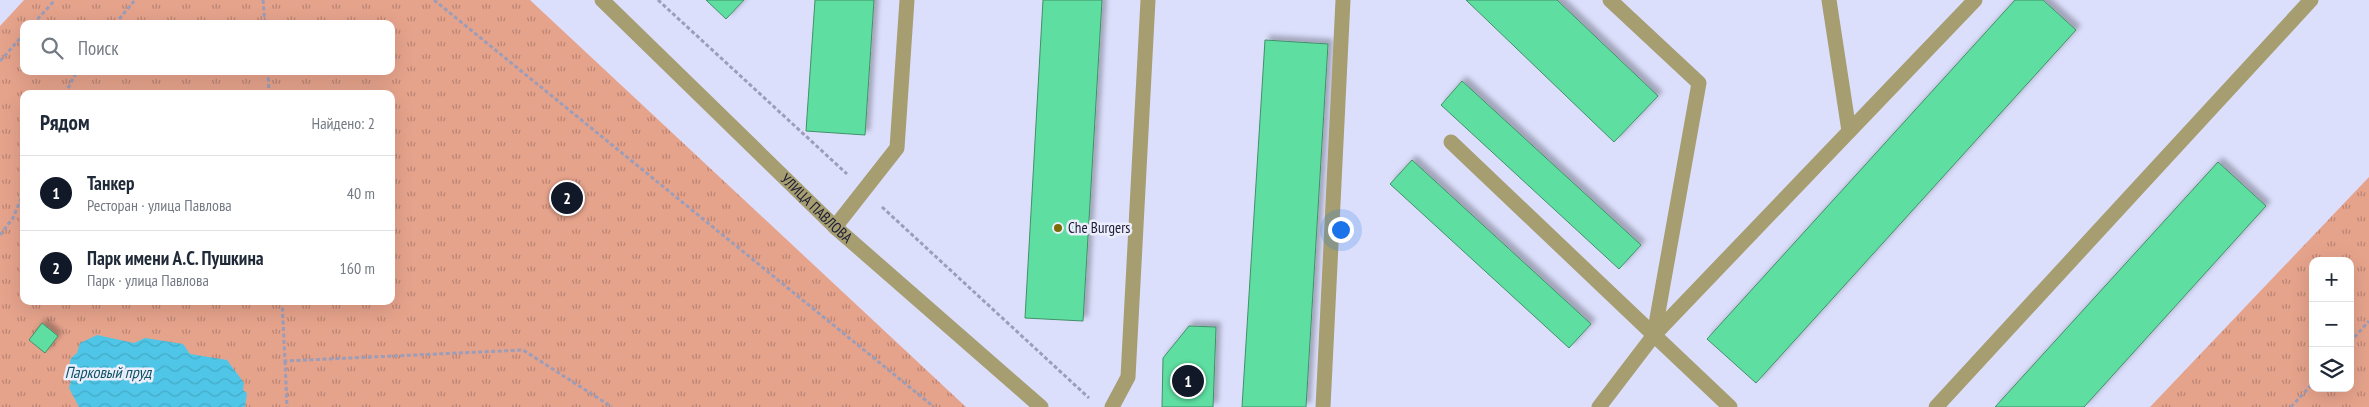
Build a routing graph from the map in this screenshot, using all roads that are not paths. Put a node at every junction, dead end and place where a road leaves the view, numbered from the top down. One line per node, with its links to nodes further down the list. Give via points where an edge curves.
1 (602, 0): 11 (street, УЛИЦА ПАВЛОВА)
2 (906, 0): 11 (street, via 897,148)
3 (1148, 0): 14 (street, via 1128,376)
4 (1343, 0): 15 (street)
5 (1610, 0): 12 (street, via 1699,83)
6 (1829, 0): 9 (street)
7 (1975, 0): 9 (street)
8 (2311, 0): 18 (street)
9 (1849, 131): 12 (street)
10 (1451, 142): 12 (street)
11 (835, 227): 13 (street, УЛИЦА ПАВЛОВА)
12 (1654, 335): 16 (street); 17 (street)
13 (1041, 407)
14 (1112, 407)
15 (1323, 407)
16 (1599, 407)
17 (1730, 407)
18 (1936, 407)

